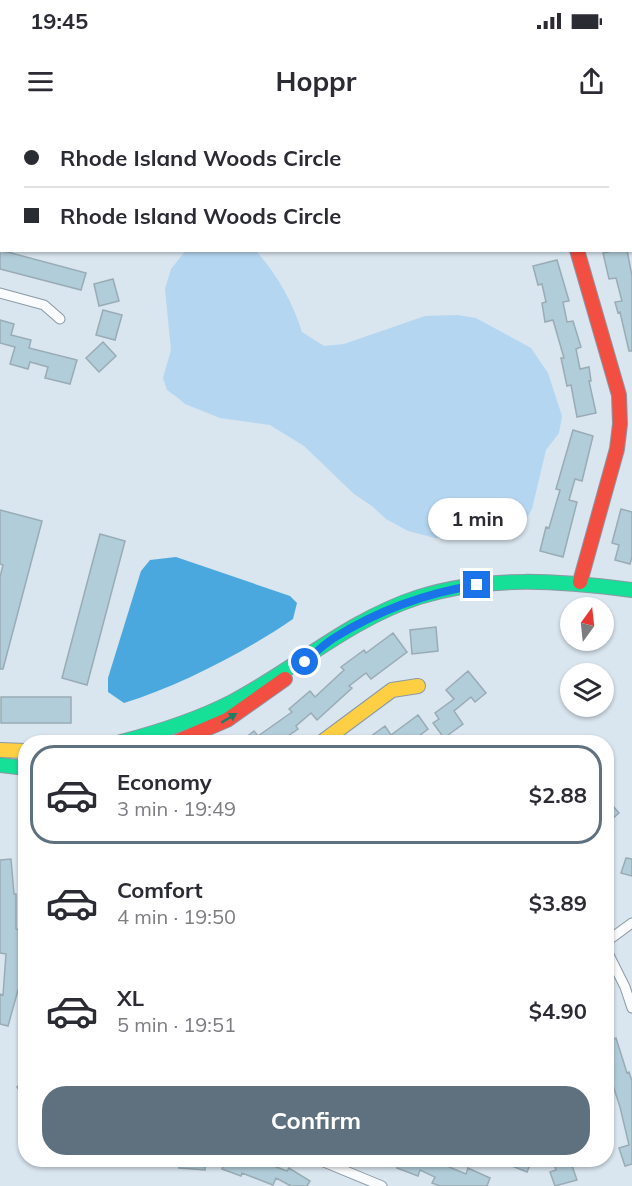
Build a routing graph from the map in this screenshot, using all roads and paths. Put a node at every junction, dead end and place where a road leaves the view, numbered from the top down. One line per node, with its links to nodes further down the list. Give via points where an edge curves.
1 (579, 252): 4 (street, via 619,395 620,424)
2 (0, 293): 3 (street, via 44,305)
3 (60, 319)
4 (580, 582): 5 (street); 6 (street, via 497,582 456,588 390,609)
5 (632, 590)
6 (333, 639): 8 (street); 9 (street, one-way to 6, via 226,720)
7 (418, 686): 10 (street, via 392,690)
8 (172, 735)
9 (192, 735)
10 (331, 735)
11 (0, 750): 12 (street)
12 (18, 751)
13 (0, 765): 14 (street)
14 (18, 767)
15 (632, 923): 16 (street)
16 (614, 936)
17 (614, 965): 18 (street)
18 (632, 1008)
19 (336, 1167): 20 (street)
20 (382, 1186)

